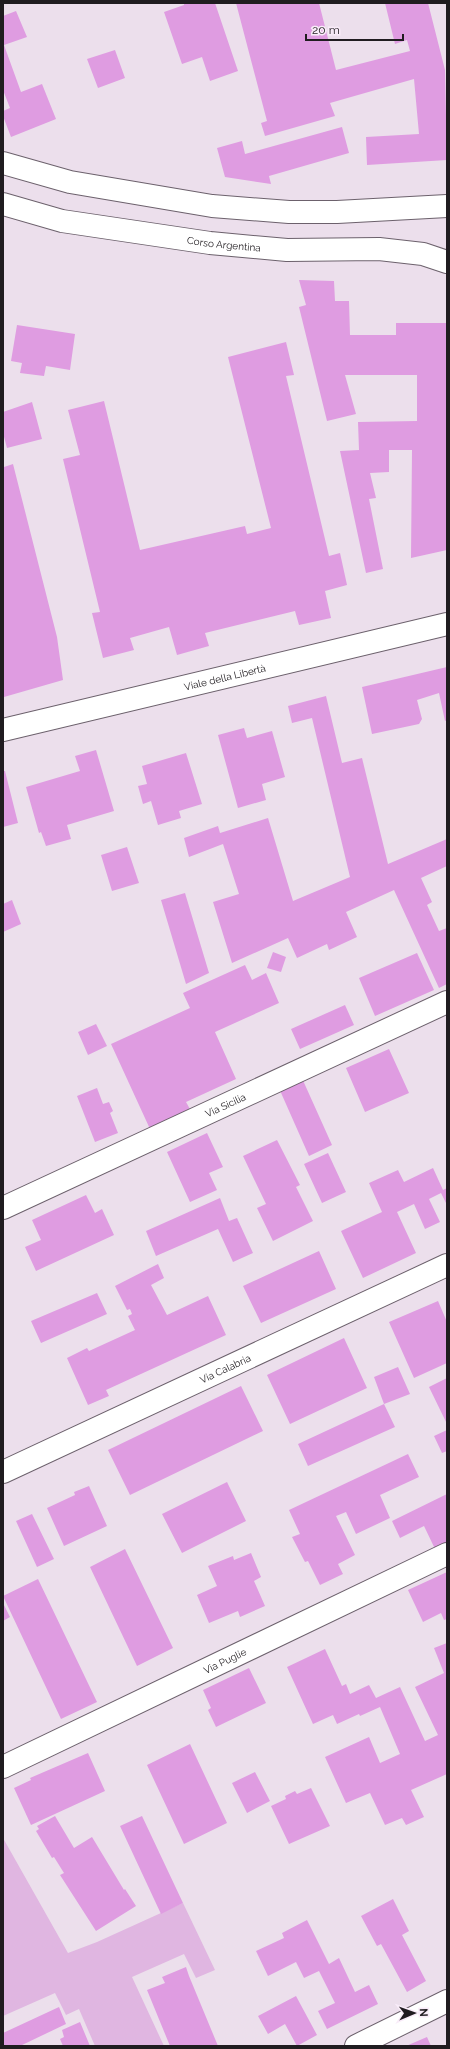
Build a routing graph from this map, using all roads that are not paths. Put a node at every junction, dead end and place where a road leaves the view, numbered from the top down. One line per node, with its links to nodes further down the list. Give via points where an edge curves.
1 (3, 163): 3 (street, via 70,182 212,206 289,212 337,212)
2 (3, 204): 4 (street, Corso Argentina, via 62,221 210,243 287,250 379,249 423,254)
3 (447, 206)
4 (447, 262)
5 (447, 624): 6 (street, Viale della Libertà)
6 (3, 730)
7 (447, 1002): 8 (street, Via Sicilia)
8 (3, 1208)
9 (447, 1265): 10 (street, Via Calabria)
10 (3, 1472)
11 (447, 1554): 12 (street, Via Puglie)
12 (3, 1767)
13 (447, 2001): 14 (street)
14 (356, 2046)

